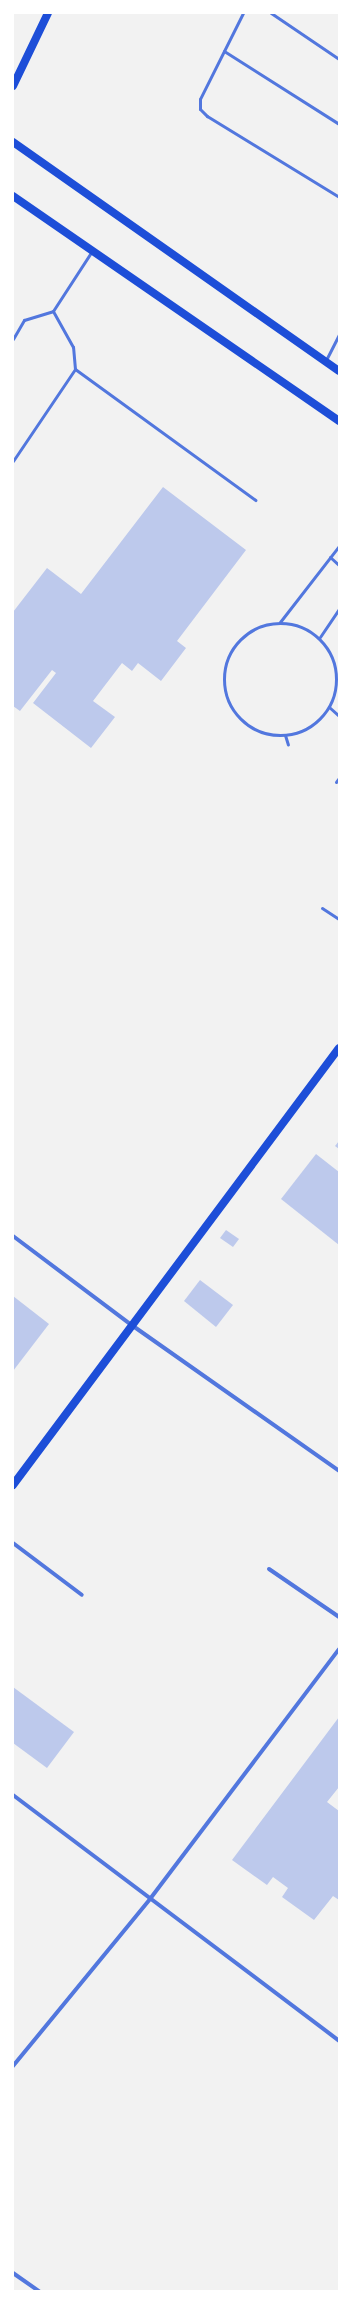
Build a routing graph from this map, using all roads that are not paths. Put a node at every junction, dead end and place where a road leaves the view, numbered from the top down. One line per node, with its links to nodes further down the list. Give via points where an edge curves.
1 (48, 13): 6 (main road)
2 (243, 13): 4 (lane)
3 (271, 13): 5 (lane)
4 (224, 52): 7 (lane); 10 (lane, via 200,99 200,109 207,116)
5 (339, 58)
6 (13, 86)
7 (339, 124)
8 (13, 142): 15 (main road)
9 (13, 196): 11 (lane)
10 (339, 197)
11 (92, 251): 12 (lane); 18 (main road); 19 (lane)
12 (53, 311): 14 (lane, via 24,320); 16 (lane, via 73,347)
13 (339, 335): 15 (lane)
14 (13, 338)
15 (325, 361): 17 (main road)
16 (75, 369): 20 (lane); 21 (lane)
17 (339, 371)
18 (339, 421)
19 (339, 425)
20 (13, 461)
21 (255, 500)
22 (339, 546): 23 (lane)
23 (330, 557): 24 (lane); 26 (lane)
24 (339, 565)
25 (339, 609): 27 (lane)
26 (280, 622): 27 (lane, via 301,626); 31 (lane, via 259,626 241,638 228,655 223,676 226,698 237,716 251,728 267,734)
27 (320, 637): 28 (lane)
28 (337, 668): 29 (lane, via 336,688)
29 (329, 708): 30 (lane); 31 (lane, via 317,721 302,731)
30 (339, 716)
31 (285, 735): 32 (lane)
32 (288, 745)
33 (339, 778): 34 (lane)
34 (336, 782)
35 (322, 908): 36 (lane)
36 (339, 920)
37 (339, 1048): 39 (main road)
38 (13, 1236): 39 (street)
39 (133, 1326): 40 (street); 41 (main road)
40 (339, 1471)
41 (13, 1485)
42 (13, 1543): 44 (street)
43 (269, 1569): 45 (street)
44 (82, 1595)
45 (339, 1617)
46 (339, 1649): 48 (street)
47 (13, 1795): 48 (street)
48 (150, 1899): 49 (street); 50 (street)
49 (339, 2041)
50 (13, 2066)
51 (13, 2273): 52 (street)
52 (39, 2291)

